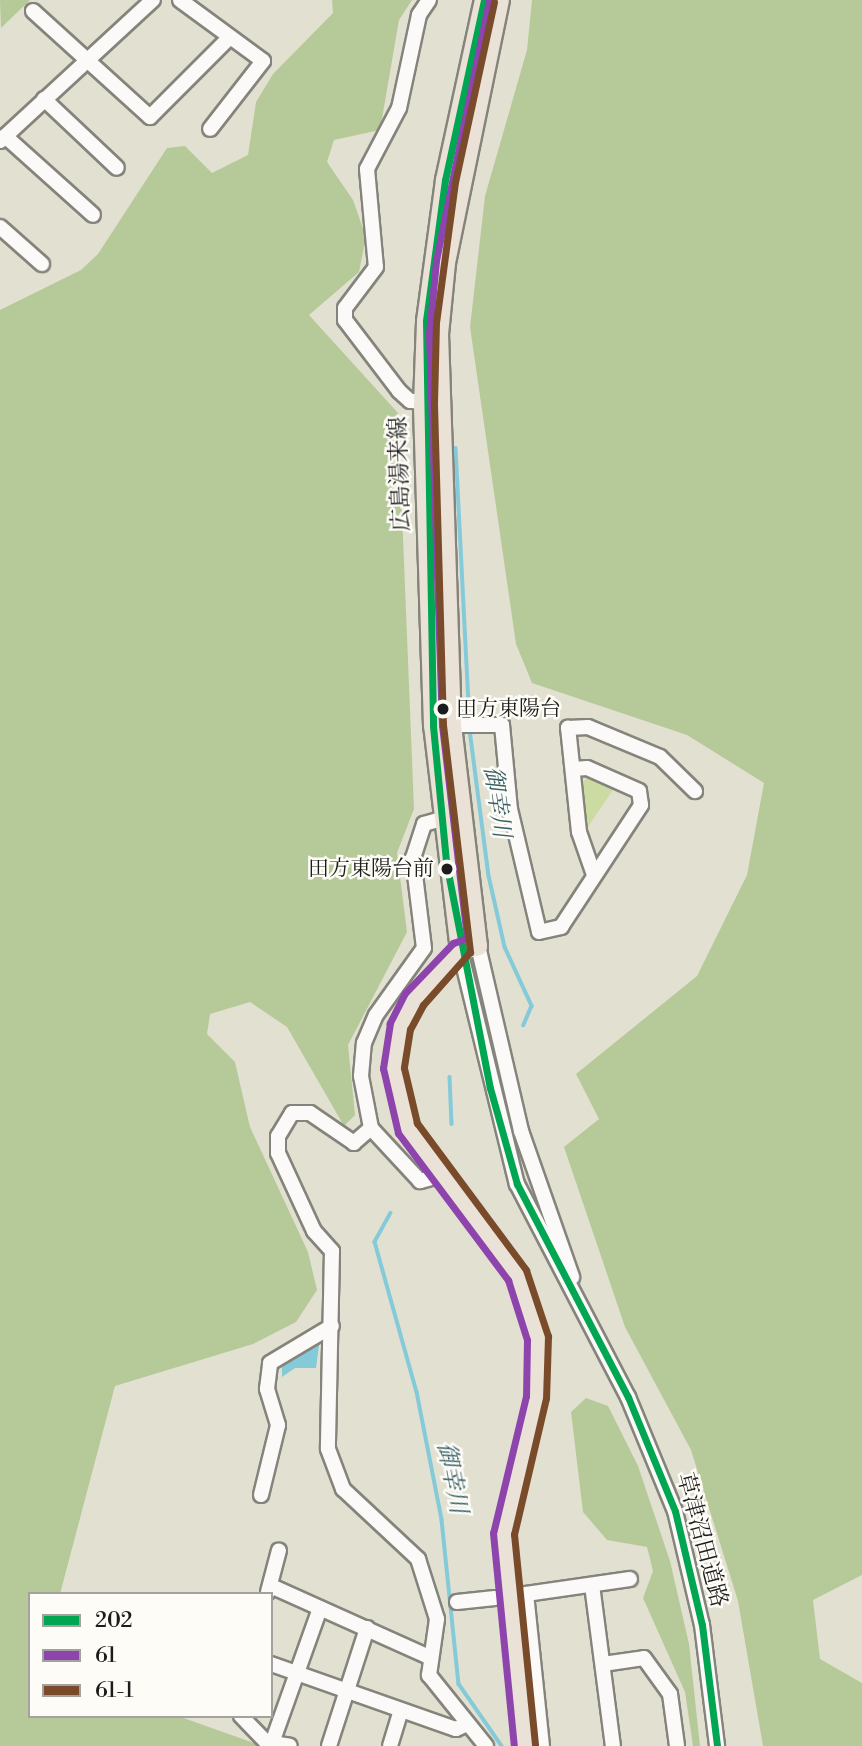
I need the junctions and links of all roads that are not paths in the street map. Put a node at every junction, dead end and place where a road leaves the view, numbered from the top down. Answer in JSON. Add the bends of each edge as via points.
{"nodes":[{"id":1,"x":153,"y":0,"type":"edge"},
{"id":2,"x":180,"y":0,"type":"edge"},
{"id":3,"x":429,"y":0,"type":"edge"},
{"id":4,"x":484,"y":0,"type":"edge"},
{"id":5,"x":500,"y":0,"type":"edge"},
{"id":6,"x":33,"y":11,"type":"dead end"},
{"id":7,"x":229,"y":38,"type":"junction"},
{"id":8,"x":88,"y":60,"type":"junction"},
{"id":9,"x":44,"y":99,"type":"junction"},
{"id":10,"x":210,"y":129,"type":"dead end"},
{"id":11,"x":3,"y":139,"type":"edge"},
{"id":12,"x":117,"y":168,"type":"dead end"},
{"id":13,"x":93,"y":215,"type":"dead end"},
{"id":14,"x":0,"y":226,"type":"edge"},
{"id":15,"x":42,"y":264,"type":"dead end"},
{"id":16,"x":430,"y":403,"type":"junction"},
{"id":17,"x":452,"y":725,"type":"junction"},
{"id":18,"x":433,"y":726,"type":"junction"},
{"id":19,"x":573,"y":769,"type":"junction"},
{"id":20,"x":695,"y":791,"type":"dead end"},
{"id":21,"x":441,"y":819,"type":"junction"},
{"id":22,"x":594,"y":876,"type":"junction"},
{"id":23,"x":478,"y":946,"type":"junction"},
{"id":24,"x":460,"y":951,"type":"junction"},
{"id":25,"x":371,"y":1128,"type":"junction"},
{"id":26,"x":439,"y":1176,"type":"junction"},
{"id":27,"x":589,"y":1320,"type":"junction"},
{"id":28,"x":332,"y":1326,"type":"junction"},
{"id":29,"x":261,"y":1495,"type":"dead end"},
{"id":30,"x":279,"y":1550,"type":"dead end"},
{"id":31,"x":630,"y":1579,"type":"dead end"},
{"id":32,"x":592,"y":1585,"type":"junction"},
{"id":33,"x":269,"y":1590,"type":"edge"},
{"id":34,"x":495,"y":1598,"type":"dead end"},
{"id":35,"x":457,"y":1602,"type":"dead end"},
{"id":36,"x":320,"y":1608,"type":"junction"},
{"id":37,"x":367,"y":1629,"type":"junction"},
{"id":38,"x":429,"y":1657,"type":"junction"},
{"id":39,"x":603,"y":1664,"type":"junction"},
{"id":40,"x":273,"y":1665,"type":"edge"},
{"id":41,"x":299,"y":1674,"type":"junction"},
{"id":42,"x":348,"y":1692,"type":"junction"},
{"id":43,"x":401,"y":1711,"type":"junction"},
{"id":44,"x":243,"y":1718,"type":"edge"},
{"id":45,"x":467,"y":1724,"type":"junction"},
{"id":46,"x":272,"y":1743,"type":"junction"},
{"id":47,"x":290,"y":1746,"type":"edge"},
{"id":48,"x":329,"y":1746,"type":"edge"},
{"id":49,"x":390,"y":1746,"type":"edge"},
{"id":50,"x":486,"y":1746,"type":"edge"},
{"id":51,"x":525,"y":1746,"type":"edge"},
{"id":52,"x":542,"y":1746,"type":"edge"},
{"id":53,"x":613,"y":1746,"type":"edge"},
{"id":54,"x":677,"y":1746,"type":"edge"},
{"id":55,"x":718,"y":1746,"type":"edge"}],
"edges":[{"from":1,"to":8,"type":"street"},
{"from":2,"to":7,"type":"street"},
{"from":3,"to":16,"type":"street","via":[[419,15],[395,119],[367,169],[376,267],[345,308],[345,320],[399,391]]},
{"from":4,"to":16,"type":"main road","name":"広島湯来線","via":[[443,194],[426,321]]},
{"from":5,"to":16,"type":"main road","name":"広島湯来線","via":[[446,262]]},
{"from":6,"to":8,"type":"street"},
{"from":7,"to":8,"type":"street","via":[[150,117]]},
{"from":7,"to":10,"type":"street","via":[[263,61]]},
{"from":8,"to":9,"type":"street"},
{"from":9,"to":11,"type":"street"},
{"from":9,"to":12,"type":"street"},
{"from":11,"to":13,"type":"street"},
{"from":14,"to":15,"type":"street"},
{"from":16,"to":17,"type":"main road","name":"広島湯来線"},
{"from":16,"to":18,"type":"main road","name":"広島湯来線"},
{"from":17,"to":18,"type":"street"},
{"from":17,"to":22,"type":"street","via":[[502,725],[510,809],[539,932],[561,927]]},
{"from":17,"to":23,"type":"main road","name":"広島湯来線"},
{"from":18,"to":21,"type":"main road","name":"広島湯来線"},
{"from":19,"to":20,"type":"street","via":[[568,728],[588,727],[660,757]]},
{"from":19,"to":22,"type":"street","via":[[579,832]]},
{"from":19,"to":22,"type":"street","via":[[587,768],[639,791],[641,805]]},
{"from":21,"to":24,"type":"main road","name":"広島湯来線"},
{"from":21,"to":25,"type":"street","via":[[424,824],[413,858],[424,948],[364,1044],[361,1076]]},
{"from":23,"to":24,"type":"main road"},
{"from":23,"to":27,"type":"street","via":[[521,1131]]},
{"from":24,"to":26,"type":"main road","via":[[414,999],[394,1047],[399,1109]]},
{"from":24,"to":27,"type":"street","via":[[517,1184]]},
{"from":25,"to":26,"type":"street","via":[[420,1181]]},
{"from":25,"to":28,"type":"street","via":[[354,1143],[310,1113],[292,1113],[278,1136],[278,1153],[314,1231],[332,1251]]},
{"from":26,"to":51,"type":"main road","via":[[517,1275],[537,1338],[536,1397],[503,1533]]},
{"from":27,"to":55,"type":"street","name":"草津沼田道路","via":[[675,1511],[702,1625]]},
{"from":28,"to":29,"type":"street","via":[[270,1363],[267,1389],[278,1425]]},
{"from":28,"to":38,"type":"street","via":[[328,1448],[343,1489],[418,1559],[437,1619]]},
{"from":30,"to":33,"type":"street"},
{"from":31,"to":32,"type":"street"},
{"from":32,"to":39,"type":"street"},
{"from":32,"to":52,"type":"street","via":[[522,1595]]},
{"from":33,"to":36,"type":"street"},
{"from":34,"to":35,"type":"street"},
{"from":36,"to":37,"type":"street"},
{"from":36,"to":41,"type":"street"},
{"from":37,"to":38,"type":"street"},
{"from":37,"to":42,"type":"street"},
{"from":38,"to":45,"type":"street","via":[[434,1689]]},
{"from":39,"to":53,"type":"street"},
{"from":39,"to":54,"type":"street","via":[[644,1658],[670,1695]]},
{"from":40,"to":41,"type":"street"},
{"from":41,"to":42,"type":"street"},
{"from":41,"to":46,"type":"street"},
{"from":42,"to":43,"type":"street"},
{"from":42,"to":48,"type":"street"},
{"from":43,"to":45,"type":"street","via":[[456,1729]]},
{"from":43,"to":49,"type":"street"},
{"from":44,"to":46,"type":"street"},
{"from":45,"to":50,"type":"street"},
{"from":46,"to":47,"type":"street"}]}
